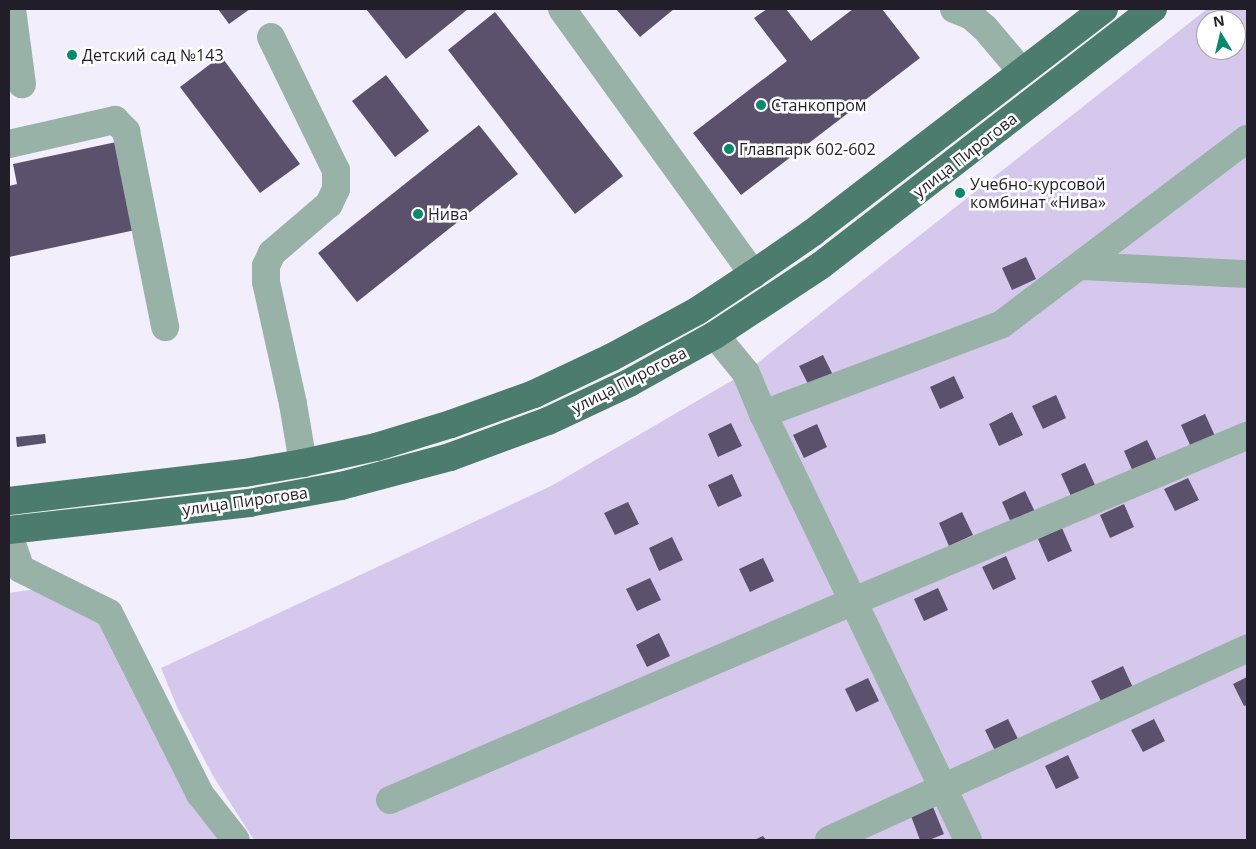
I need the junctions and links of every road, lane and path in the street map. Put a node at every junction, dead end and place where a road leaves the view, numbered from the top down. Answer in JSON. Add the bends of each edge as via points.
{"nodes":[{"id":1,"x":12,"y":9,"type":"edge"},
{"id":2,"x":562,"y":9,"type":"edge"},
{"id":3,"x":954,"y":9,"type":"edge"},
{"id":4,"x":1104,"y":9,"type":"edge"},
{"id":5,"x":1153,"y":9,"type":"edge"},
{"id":6,"x":271,"y":37,"type":"dead end"},
{"id":7,"x":1022,"y":72,"type":"junction"},
{"id":8,"x":22,"y":84,"type":"dead end"},
{"id":9,"x":1042,"y":96,"type":"junction"},
{"id":10,"x":1247,"y":139,"type":"edge"},
{"id":11,"x":9,"y":144,"type":"edge"},
{"id":12,"x":1081,"y":266,"type":"junction"},
{"id":13,"x":753,"y":274,"type":"junction"},
{"id":14,"x":1247,"y":274,"type":"edge"},
{"id":15,"x":771,"y":299,"type":"junction"},
{"id":16,"x":697,"y":311,"type":"junction"},
{"id":17,"x":165,"y":327,"type":"dead end"},
{"id":18,"x":715,"y":335,"type":"junction"},
{"id":19,"x":763,"y":414,"type":"junction"},
{"id":20,"x":1247,"y":436,"type":"edge"},
{"id":21,"x":303,"y":463,"type":"junction"},
{"id":22,"x":309,"y":492,"type":"junction"},
{"id":23,"x":9,"y":501,"type":"edge"},
{"id":24,"x":9,"y":530,"type":"edge"},
{"id":25,"x":9,"y":536,"type":"edge"},
{"id":26,"x":854,"y":601,"type":"junction"},
{"id":27,"x":1247,"y":649,"type":"edge"},
{"id":28,"x":944,"y":786,"type":"junction"},
{"id":29,"x":390,"y":800,"type":"dead end"},
{"id":30,"x":236,"y":840,"type":"edge"},
{"id":31,"x":829,"y":840,"type":"edge"},
{"id":32,"x":968,"y":840,"type":"edge"}],
"edges":[{"from":1,"to":8,"type":"street"},
{"from":2,"to":13,"type":"street"},
{"from":3,"to":7,"type":"street","via":[[971,16],[985,28]]},
{"from":4,"to":7,"type":"main road","name":"улица Пирогова"},
{"from":5,"to":9,"type":"main road","name":"улица Пирогова"},
{"from":6,"to":21,"type":"street","via":[[336,170],[336,189],[329,204],[272,253],[266,266],[266,282]]},
{"from":7,"to":9,"type":"main road"},
{"from":7,"to":13,"type":"main road","name":"улица Пирогова","via":[[812,233]]},
{"from":9,"to":15,"type":"main road","name":"улица Пирогова","via":[[820,266]]},
{"from":10,"to":12,"type":"street"},
{"from":11,"to":17,"type":"street","via":[[115,120],[126,131]]},
{"from":12,"to":14,"type":"street"},
{"from":12,"to":19,"type":"street","via":[[1002,324]]},
{"from":13,"to":15,"type":"main road"},
{"from":13,"to":16,"type":"main road","name":"улица Пирогова"},
{"from":15,"to":18,"type":"main road","name":"улица Пирогова"},
{"from":16,"to":18,"type":"main road"},
{"from":16,"to":21,"type":"main road","name":"улица Пирогова","via":[[534,394],[376,447]]},
{"from":18,"to":19,"type":"street","via":[[746,373]]},
{"from":18,"to":22,"type":"main road","name":"улица Пирогова","via":[[548,421],[450,457]]},
{"from":19,"to":26,"type":"street"},
{"from":20,"to":26,"type":"street"},
{"from":21,"to":22,"type":"main road"},
{"from":21,"to":23,"type":"main road","name":"улица Пирогова"},
{"from":22,"to":24,"type":"main road","name":"улица Пирогова","via":[[249,503]]},
{"from":25,"to":30,"type":"street","via":[[21,569],[109,613],[200,794]]},
{"from":26,"to":28,"type":"street"},
{"from":26,"to":29,"type":"street"},
{"from":27,"to":28,"type":"street"},
{"from":28,"to":31,"type":"street"},
{"from":28,"to":32,"type":"street"}]}
